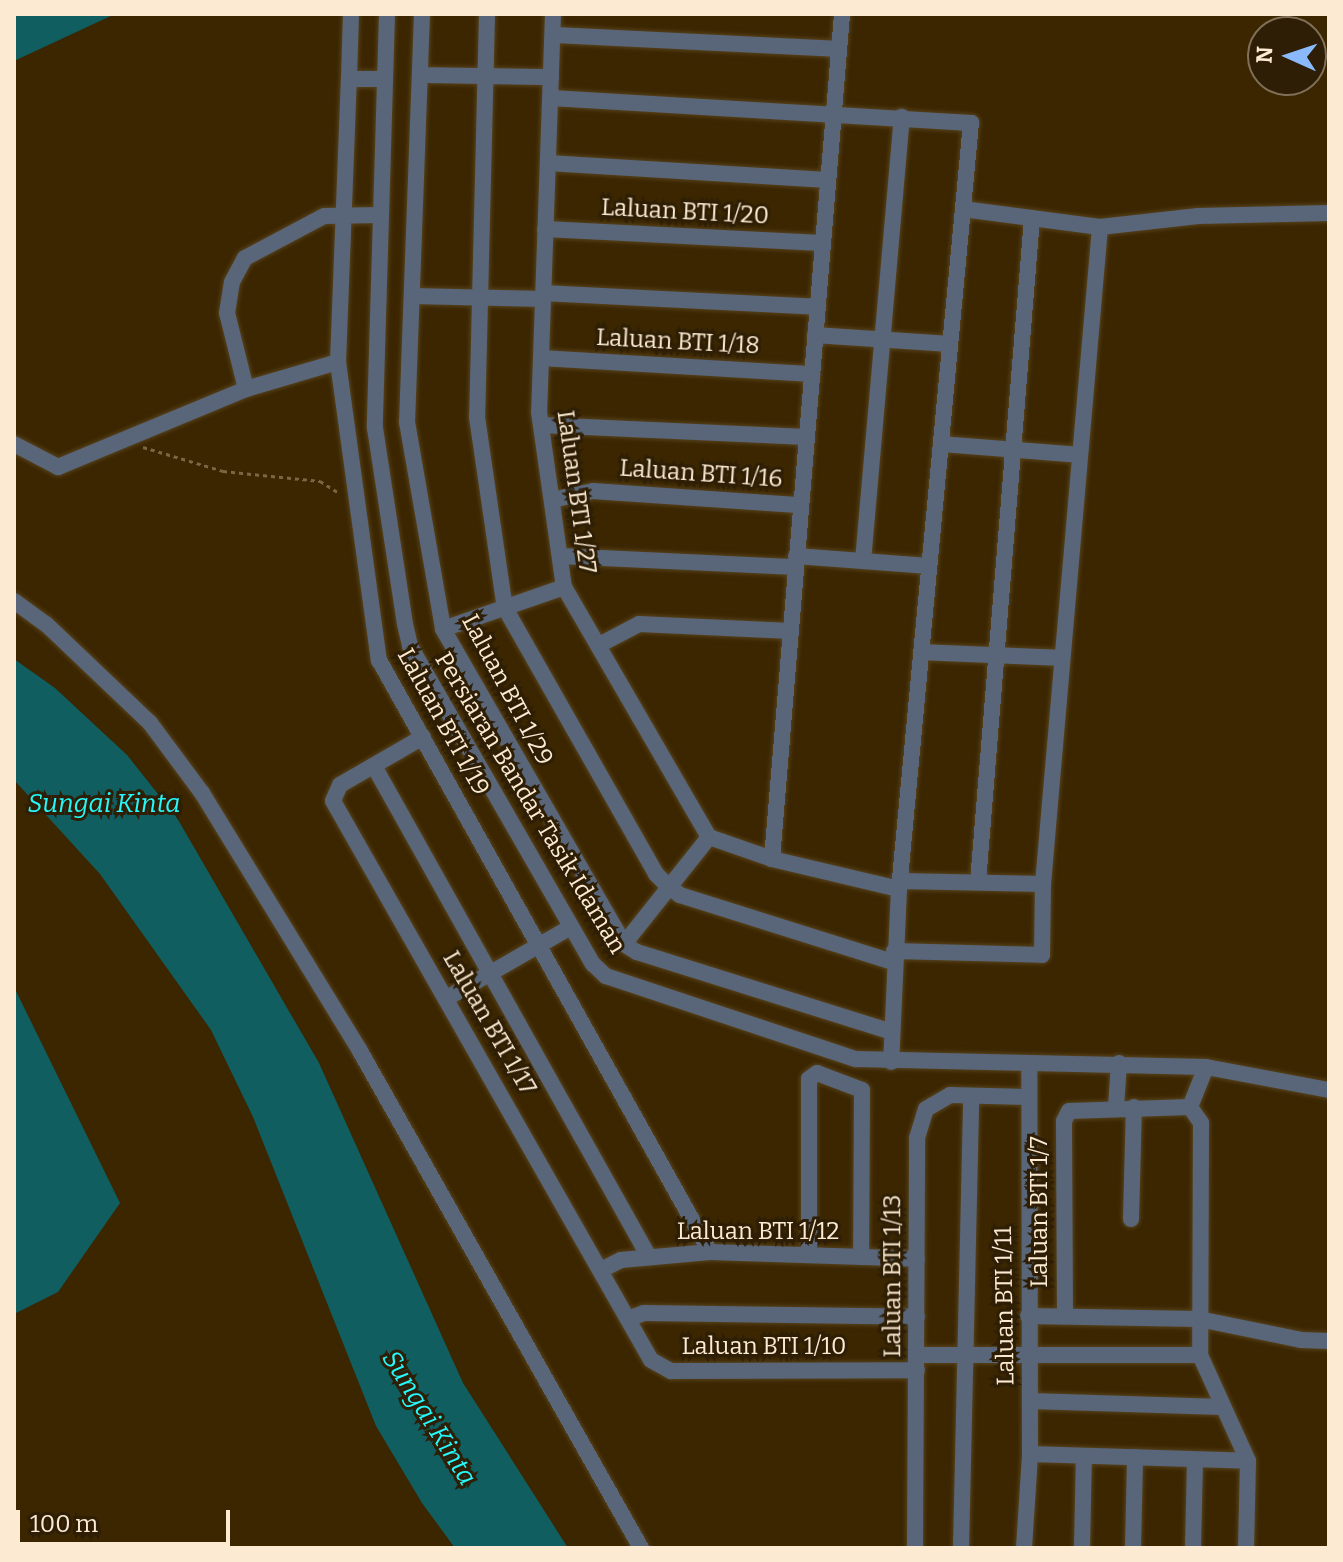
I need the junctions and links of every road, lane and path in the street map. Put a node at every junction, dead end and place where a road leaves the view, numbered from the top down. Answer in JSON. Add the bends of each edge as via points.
{"nodes":[{"id":1,"x":351,"y":14,"type":"edge"},
{"id":2,"x":387,"y":14,"type":"edge"},
{"id":3,"x":422,"y":14,"type":"edge"},
{"id":4,"x":487,"y":14,"type":"edge"},
{"id":5,"x":553,"y":14,"type":"edge"},
{"id":6,"x":842,"y":14,"type":"edge"},
{"id":7,"x":553,"y":35,"type":"junction"},
{"id":8,"x":838,"y":49,"type":"junction"},
{"id":9,"x":420,"y":75,"type":"junction"},
{"id":10,"x":485,"y":75,"type":"junction"},
{"id":11,"x":551,"y":77,"type":"junction"},
{"id":12,"x":349,"y":79,"type":"junction"},
{"id":13,"x":385,"y":79,"type":"junction"},
{"id":14,"x":551,"y":98,"type":"junction"},
{"id":15,"x":832,"y":112,"type":"junction"},
{"id":16,"x":902,"y":117,"type":"junction"},
{"id":17,"x":548,"y":163,"type":"junction"},
{"id":18,"x":827,"y":180,"type":"junction"},
{"id":19,"x":963,"y":209,"type":"junction"},
{"id":20,"x":1329,"y":213,"type":"edge"},
{"id":21,"x":380,"y":215,"type":"junction"},
{"id":22,"x":347,"y":216,"type":"junction"},
{"id":23,"x":1032,"y":218,"type":"junction"},
{"id":24,"x":1100,"y":227,"type":"junction"},
{"id":25,"x":545,"y":229,"type":"junction"},
{"id":26,"x":822,"y":243,"type":"junction"},
{"id":27,"x":412,"y":296,"type":"junction"},
{"id":28,"x":480,"y":296,"type":"junction"},
{"id":29,"x":543,"y":296,"type":"junction"},
{"id":30,"x":817,"y":307,"type":"junction"},
{"id":31,"x":815,"y":335,"type":"junction"},
{"id":32,"x":883,"y":339,"type":"junction"},
{"id":33,"x":950,"y":344,"type":"junction"},
{"id":34,"x":541,"y":358,"type":"junction"},
{"id":35,"x":338,"y":362,"type":"junction"},
{"id":36,"x":813,"y":374,"type":"junction"},
{"id":37,"x":246,"y":389,"type":"junction"},
{"id":38,"x":541,"y":425,"type":"junction"},
{"id":39,"x":132,"y":436,"type":"junction"},
{"id":40,"x":807,"y":437,"type":"junction"},
{"id":41,"x":14,"y":444,"type":"edge"},
{"id":42,"x":941,"y":444,"type":"junction"},
{"id":43,"x":1014,"y":449,"type":"junction"},
{"id":44,"x":1080,"y":455,"type":"junction"},
{"id":45,"x":354,"y":498,"type":"junction"},
{"id":46,"x":552,"y":500,"type":"junction"},
{"id":47,"x":801,"y":505,"type":"junction"},
{"id":48,"x":560,"y":556,"type":"junction"},
{"id":49,"x":863,"y":561,"type":"junction"},
{"id":50,"x":796,"y":562,"type":"junction"},
{"id":51,"x":929,"y":566,"type":"junction"},
{"id":52,"x":564,"y":587,"type":"junction"},
{"id":53,"x":14,"y":601,"type":"edge"},
{"id":54,"x":505,"y":608,"type":"junction"},
{"id":55,"x":443,"y":629,"type":"junction"},
{"id":56,"x":791,"y":631,"type":"junction"},
{"id":57,"x":599,"y":645,"type":"junction"},
{"id":58,"x":921,"y":652,"type":"junction"},
{"id":59,"x":997,"y":655,"type":"junction"},
{"id":60,"x":1062,"y":658,"type":"junction"},
{"id":61,"x":423,"y":737,"type":"junction"},
{"id":62,"x":374,"y":766,"type":"junction"},
{"id":63,"x":709,"y":837,"type":"junction"},
{"id":64,"x":772,"y":859,"type":"junction"},
{"id":65,"x":978,"y":882,"type":"junction"},
{"id":66,"x":1043,"y":884,"type":"junction"},
{"id":67,"x":899,"y":885,"type":"junction"},
{"id":68,"x":669,"y":887,"type":"junction"},
{"id":69,"x":571,"y":927,"type":"junction"},
{"id":70,"x":539,"y":944,"type":"junction"},
{"id":71,"x":624,"y":944,"type":"junction"},
{"id":72,"x":893,"y":956,"type":"junction"},
{"id":73,"x":493,"y":971,"type":"junction"},
{"id":74,"x":447,"y":998,"type":"junction"},
{"id":75,"x":889,"y":1031,"type":"junction"},
{"id":76,"x":891,"y":1062,"type":"junction"},
{"id":77,"x":1119,"y":1063,"type":"junction"},
{"id":78,"x":1029,"y":1064,"type":"junction"},
{"id":79,"x":1206,"y":1067,"type":"junction"},
{"id":80,"x":1329,"y":1090,"type":"edge"},
{"id":81,"x":971,"y":1096,"type":"junction"},
{"id":82,"x":1027,"y":1097,"type":"junction"},
{"id":83,"x":1116,"y":1107,"type":"junction"},
{"id":84,"x":1134,"y":1107,"type":"junction"},
{"id":85,"x":1190,"y":1107,"type":"junction"},
{"id":86,"x":1131,"y":1219,"type":"dead end"},
{"id":87,"x":710,"y":1252,"type":"junction"},
{"id":88,"x":809,"y":1255,"type":"junction"},
{"id":89,"x":649,"y":1257,"type":"junction"},
{"id":90,"x":861,"y":1257,"type":"junction"},
{"id":91,"x":917,"y":1259,"type":"junction"},
{"id":92,"x":601,"y":1270,"type":"junction"},
{"id":93,"x":1028,"y":1316,"type":"junction"},
{"id":94,"x":1065,"y":1316,"type":"junction"},
{"id":95,"x":917,"y":1317,"type":"junction"},
{"id":96,"x":628,"y":1319,"type":"junction"},
{"id":97,"x":1199,"y":1319,"type":"junction"},
{"id":98,"x":1329,"y":1341,"type":"edge"},
{"id":99,"x":966,"y":1354,"type":"junction"},
{"id":100,"x":1029,"y":1355,"type":"junction"},
{"id":101,"x":1200,"y":1355,"type":"junction"},
{"id":102,"x":917,"y":1362,"type":"junction"},
{"id":103,"x":659,"y":1368,"type":"joint"},
{"id":104,"x":1030,"y":1401,"type":"junction"},
{"id":105,"x":1223,"y":1407,"type":"junction"},
{"id":106,"x":1030,"y":1454,"type":"junction"},
{"id":107,"x":1084,"y":1456,"type":"junction"},
{"id":108,"x":1135,"y":1457,"type":"junction"},
{"id":109,"x":1195,"y":1460,"type":"junction"},
{"id":110,"x":1248,"y":1461,"type":"junction"},
{"id":111,"x":916,"y":1541,"type":"edge"},
{"id":112,"x":641,"y":1548,"type":"edge"},
{"id":113,"x":933,"y":1548,"type":"edge"},
{"id":114,"x":961,"y":1548,"type":"edge"},
{"id":115,"x":1024,"y":1548,"type":"edge"},
{"id":116,"x":1082,"y":1548,"type":"edge"},
{"id":117,"x":1133,"y":1548,"type":"edge"},
{"id":118,"x":1193,"y":1548,"type":"edge"},
{"id":119,"x":1246,"y":1548,"type":"edge"}],
"edges":[{"from":1,"to":12,"type":"street","name":"Laluan BTI 1/19"},
{"from":2,"to":13,"type":"street","name":"Persiaran Bandar Tasik Idaman"},
{"from":3,"to":9,"type":"street","name":"Laluan BTI 1/29"},
{"from":4,"to":10,"type":"street"},
{"from":5,"to":7,"type":"street","name":"Laluan BTI 1/27"},
{"from":6,"to":8,"type":"street"},
{"from":7,"to":8,"type":"street"},
{"from":7,"to":11,"type":"street","name":"Laluan BTI 1/27"},
{"from":8,"to":15,"type":"street"},
{"from":9,"to":10,"type":"street"},
{"from":9,"to":27,"type":"street","name":"Laluan BTI 1/29"},
{"from":10,"to":11,"type":"street"},
{"from":10,"to":28,"type":"street"},
{"from":11,"to":14,"type":"street","name":"Laluan BTI 1/27"},
{"from":12,"to":13,"type":"street"},
{"from":12,"to":22,"type":"street","name":"Laluan BTI 1/19"},
{"from":13,"to":21,"type":"street","name":"Persiaran Bandar Tasik Idaman"},
{"from":14,"to":15,"type":"street"},
{"from":14,"to":17,"type":"street","name":"Laluan BTI 1/27"},
{"from":15,"to":16,"type":"street"},
{"from":15,"to":18,"type":"street"},
{"from":16,"to":19,"type":"street","via":[[971,123]]},
{"from":16,"to":32,"type":"street"},
{"from":17,"to":18,"type":"street"},
{"from":17,"to":25,"type":"street","name":"Laluan BTI 1/27"},
{"from":18,"to":26,"type":"street"},
{"from":19,"to":23,"type":"street"},
{"from":19,"to":33,"type":"street"},
{"from":20,"to":24,"type":"street","via":[[1198,216]]},
{"from":21,"to":22,"type":"street"},
{"from":21,"to":69,"type":"street","name":"Persiaran Bandar Tasik Idaman","via":[[375,428],[410,646]]},
{"from":22,"to":35,"type":"street","name":"Laluan BTI 1/19"},
{"from":22,"to":37,"type":"street","via":[[308,222],[245,258],[232,282],[227,313]]},
{"from":23,"to":24,"type":"street"},
{"from":23,"to":43,"type":"street"},
{"from":24,"to":44,"type":"street"},
{"from":25,"to":26,"type":"street","name":"Laluan BTI 1/20"},
{"from":25,"to":29,"type":"street","name":"Laluan BTI 1/27"},
{"from":26,"to":30,"type":"street"},
{"from":27,"to":28,"type":"street"},
{"from":27,"to":55,"type":"street","name":"Laluan BTI 1/29","via":[[407,422]]},
{"from":28,"to":29,"type":"street"},
{"from":28,"to":54,"type":"street","via":[[477,417]]},
{"from":29,"to":30,"type":"street"},
{"from":29,"to":34,"type":"street","name":"Laluan BTI 1/27"},
{"from":30,"to":31,"type":"street"},
{"from":31,"to":32,"type":"street"},
{"from":31,"to":36,"type":"street"},
{"from":32,"to":33,"type":"street"},
{"from":32,"to":49,"type":"street"},
{"from":33,"to":42,"type":"street"},
{"from":34,"to":36,"type":"street","name":"Laluan BTI 1/18"},
{"from":34,"to":38,"type":"street","name":"Laluan BTI 1/27"},
{"from":35,"to":37,"type":"street"},
{"from":35,"to":45,"type":"street","name":"Laluan BTI 1/19"},
{"from":36,"to":40,"type":"street"},
{"from":37,"to":39,"type":"street"},
{"from":38,"to":40,"type":"street"},
{"from":38,"to":46,"type":"street","name":"Laluan BTI 1/27"},
{"from":39,"to":41,"type":"street","via":[[58,467],[45,465]]},
{"from":39,"to":45,"type":"path","via":[[138,445],[189,463],[320,481]]},
{"from":40,"to":47,"type":"street"},
{"from":42,"to":43,"type":"street"},
{"from":42,"to":51,"type":"street"},
{"from":43,"to":44,"type":"street"},
{"from":43,"to":59,"type":"street"},
{"from":44,"to":60,"type":"street"},
{"from":45,"to":61,"type":"street","name":"Laluan BTI 1/19","via":[[374,644]]},
{"from":46,"to":47,"type":"street","name":"Laluan BTI 1/16","via":[[593,491]]},
{"from":46,"to":48,"type":"street","name":"Laluan BTI 1/27"},
{"from":47,"to":50,"type":"street"},
{"from":48,"to":50,"type":"street"},
{"from":48,"to":52,"type":"street","name":"Laluan BTI 1/27"},
{"from":49,"to":50,"type":"street"},
{"from":49,"to":51,"type":"street"},
{"from":50,"to":56,"type":"street"},
{"from":51,"to":58,"type":"street"},
{"from":52,"to":54,"type":"street"},
{"from":52,"to":57,"type":"street","name":"Laluan BTI 1/27"},
{"from":53,"to":112,"type":"street","via":[[46,624],[150,723],[202,793],[360,1051]]},
{"from":54,"to":55,"type":"street"},
{"from":54,"to":68,"type":"street","via":[[656,874]]},
{"from":55,"to":71,"type":"street","name":"Laluan BTI 1/29"},
{"from":56,"to":57,"type":"street","via":[[639,624]]},
{"from":56,"to":64,"type":"street"},
{"from":57,"to":63,"type":"street","name":"Laluan BTI 1/27"},
{"from":58,"to":59,"type":"street"},
{"from":58,"to":67,"type":"street"},
{"from":59,"to":60,"type":"street"},
{"from":59,"to":65,"type":"street"},
{"from":60,"to":66,"type":"street"},
{"from":61,"to":62,"type":"street","name":"Laluan BTI 1/17"},
{"from":61,"to":70,"type":"street","name":"Laluan BTI 1/19"},
{"from":62,"to":73,"type":"street"},
{"from":62,"to":74,"type":"street","name":"Laluan BTI 1/17","via":[[340,785],[333,801]]},
{"from":63,"to":64,"type":"street"},
{"from":63,"to":68,"type":"street"},
{"from":64,"to":67,"type":"street"},
{"from":65,"to":66,"type":"street"},
{"from":65,"to":67,"type":"street"},
{"from":66,"to":72,"type":"street","via":[[1042,955]]},
{"from":67,"to":72,"type":"street"},
{"from":68,"to":71,"type":"street"},
{"from":68,"to":72,"type":"street","via":[[680,895]]},
{"from":69,"to":70,"type":"street"},
{"from":69,"to":76,"type":"street","name":"Persiaran Bandar Tasik Idaman","via":[[606,976],[856,1059]]},
{"from":70,"to":73,"type":"street"},
{"from":70,"to":87,"type":"street","name":"Laluan BTI 1/19"},
{"from":71,"to":75,"type":"street"},
{"from":72,"to":75,"type":"street"},
{"from":73,"to":74,"type":"street"},
{"from":73,"to":89,"type":"street"},
{"from":74,"to":92,"type":"street","name":"Laluan BTI 1/17"},
{"from":75,"to":76,"type":"street"},
{"from":76,"to":78,"type":"street","name":"Persiaran Bandar Tasik Idaman"},
{"from":77,"to":78,"type":"street","name":"Persiaran Bandar Tasik Idaman"},
{"from":77,"to":79,"type":"street","name":"Persiaran Bandar Tasik Idaman"},
{"from":77,"to":83,"type":"street"},
{"from":78,"to":82,"type":"street","name":"Laluan BTI 1/11"},
{"from":79,"to":80,"type":"street","name":"Persiaran Bandar Tasik Idaman"},
{"from":79,"to":85,"type":"street"},
{"from":81,"to":82,"type":"street","name":"Laluan BTI 1/13"},
{"from":81,"to":91,"type":"street","name":"Laluan BTI 1/13","via":[[950,1095],[926,1109],[917,1138]]},
{"from":81,"to":99,"type":"street"},
{"from":82,"to":93,"type":"street","name":"Laluan BTI 1/11"},
{"from":83,"to":84,"type":"street","name":"Laluan BTI 1/7"},
{"from":83,"to":94,"type":"street","name":"Laluan BTI 1/7","via":[[1075,1107],[1064,1121]]},
{"from":84,"to":85,"type":"street","name":"Laluan BTI 1/7"},
{"from":84,"to":86,"type":"street"},
{"from":85,"to":97,"type":"street","via":[[1201,1123]]},
{"from":87,"to":88,"type":"street","name":"Laluan BTI 1/12"},
{"from":87,"to":89,"type":"street","name":"Laluan BTI 1/12"},
{"from":88,"to":90,"type":"street","name":"Laluan BTI 1/12"},
{"from":88,"to":90,"type":"street","via":[[812,1073],[862,1090]]},
{"from":89,"to":92,"type":"street","name":"Laluan BTI 1/12","via":[[621,1260]]},
{"from":90,"to":91,"type":"street","name":"Laluan BTI 1/12"},
{"from":91,"to":95,"type":"street","name":"Laluan BTI 1/13"},
{"from":92,"to":96,"type":"street","name":"Laluan BTI 1/17"},
{"from":93,"to":94,"type":"street"},
{"from":93,"to":100,"type":"street","name":"Laluan BTI 1/11"},
{"from":94,"to":97,"type":"street"},
{"from":95,"to":96,"type":"street","via":[[644,1313]]},
{"from":95,"to":102,"type":"street","name":"Laluan BTI 1/13"},
{"from":96,"to":103,"type":"street","name":"Laluan BTI 1/17"},
{"from":97,"to":98,"type":"street"},
{"from":97,"to":101,"type":"street"},
{"from":99,"to":100,"type":"street","name":"Laluan BTI 1/10"},
{"from":99,"to":102,"type":"street","name":"Laluan BTI 1/10"},
{"from":99,"to":114,"type":"street"},
{"from":100,"to":101,"type":"street","name":"Laluan BTI 1/10"},
{"from":100,"to":104,"type":"street","name":"Laluan BTI 1/11"},
{"from":101,"to":105,"type":"street"},
{"from":102,"to":103,"type":"street","name":"Laluan BTI 1/10"},
{"from":102,"to":111,"type":"street","name":"Laluan BTI 1/13"},
{"from":104,"to":105,"type":"street"},
{"from":104,"to":106,"type":"street","name":"Laluan BTI 1/11"},
{"from":105,"to":110,"type":"street"},
{"from":106,"to":107,"type":"street"},
{"from":106,"to":115,"type":"street","name":"Laluan BTI 1/11"},
{"from":107,"to":108,"type":"street"},
{"from":107,"to":116,"type":"street"},
{"from":108,"to":109,"type":"street"},
{"from":108,"to":117,"type":"street"},
{"from":109,"to":110,"type":"street"},
{"from":109,"to":118,"type":"street"},
{"from":110,"to":119,"type":"street"},
{"from":111,"to":113,"type":"street"}]}
